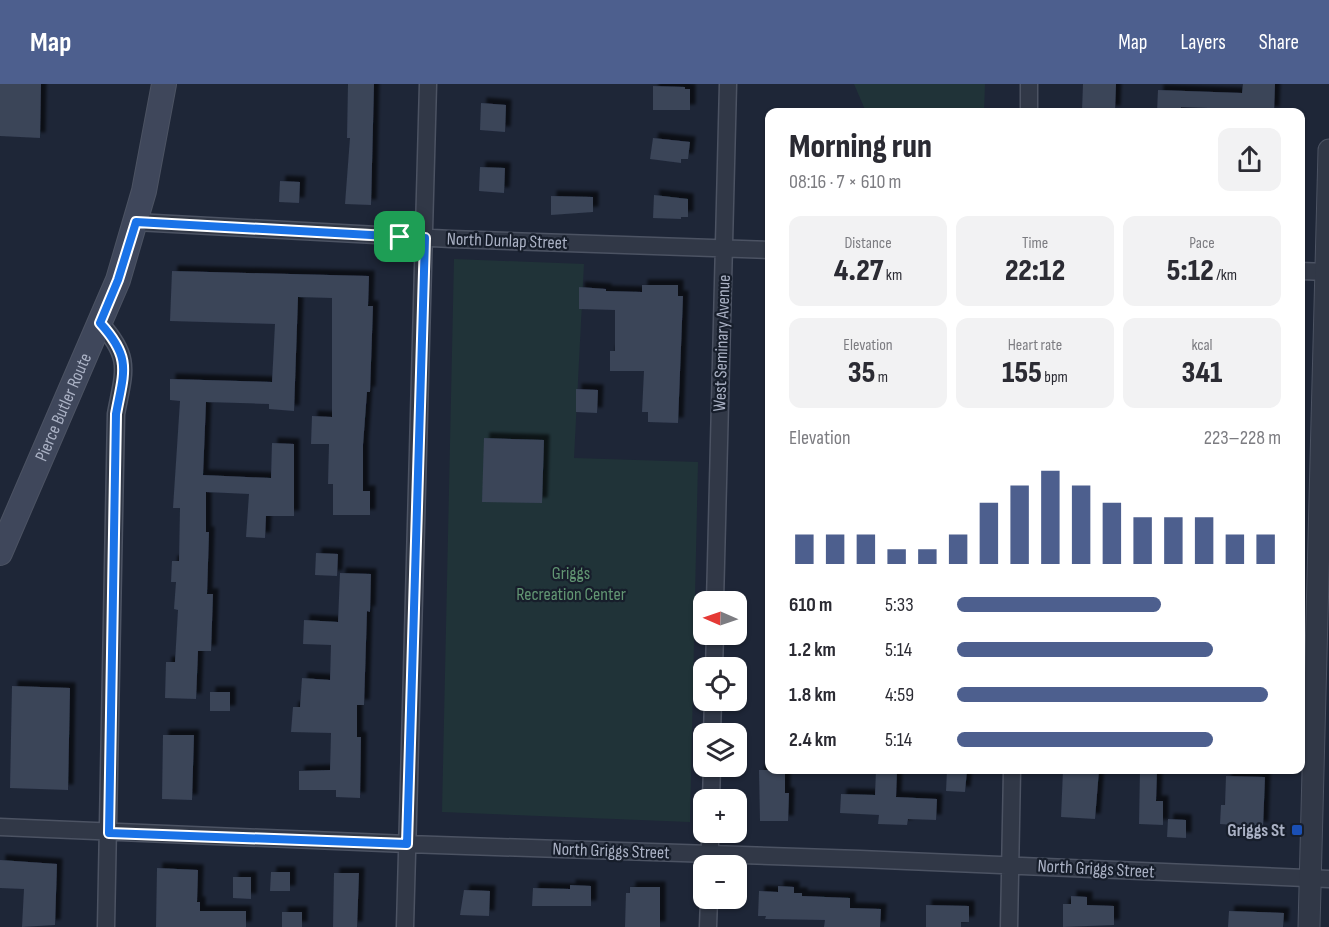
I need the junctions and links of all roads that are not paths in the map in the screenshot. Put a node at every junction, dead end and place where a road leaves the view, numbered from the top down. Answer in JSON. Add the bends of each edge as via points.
{"nodes":[{"id":1,"x":164,"y":84,"type":"edge"},
{"id":2,"x":429,"y":84,"type":"edge"},
{"id":3,"x":728,"y":84,"type":"edge"},
{"id":4,"x":1029,"y":84,"type":"edge"},
{"id":5,"x":1029,"y":108,"type":"edge"},
{"id":6,"x":1329,"y":150,"type":"edge"},
{"id":7,"x":136,"y":222,"type":"junction"},
{"id":8,"x":425,"y":238,"type":"junction"},
{"id":9,"x":725,"y":250,"type":"junction"},
{"id":10,"x":765,"y":250,"type":"edge"},
{"id":11,"x":1305,"y":271,"type":"edge"},
{"id":12,"x":1328,"y":272,"type":"edge"},
{"id":13,"x":100,"y":323,"type":"junction"},
{"id":14,"x":0,"y":553,"type":"edge"},
{"id":15,"x":715,"y":591,"type":"edge"},
{"id":16,"x":1012,"y":774,"type":"edge"},
{"id":17,"x":0,"y":827,"type":"edge"},
{"id":18,"x":109,"y":833,"type":"junction"},
{"id":19,"x":407,"y":844,"type":"junction"},
{"id":20,"x":693,"y":859,"type":"edge"},
{"id":21,"x":747,"y":861,"type":"edge"},
{"id":22,"x":1010,"y":865,"type":"junction"},
{"id":23,"x":1320,"y":879,"type":"edge"},
{"id":24,"x":709,"y":909,"type":"edge"},
{"id":25,"x":106,"y":927,"type":"edge"},
{"id":26,"x":405,"y":927,"type":"edge"},
{"id":27,"x":708,"y":927,"type":"edge"},
{"id":28,"x":1009,"y":927,"type":"edge"},
{"id":29,"x":1309,"y":927,"type":"edge"}],
"edges":[{"from":1,"to":7,"type":"main road","name":"Pierce Butler Route"},
{"from":2,"to":8,"type":"street"},
{"from":3,"to":9,"type":"street","name":"West Seminary Avenue"},
{"from":4,"to":5,"type":"street"},
{"from":6,"to":12,"type":"street"},
{"from":7,"to":8,"type":"street","name":"North Dunlap Street"},
{"from":7,"to":13,"type":"main road","name":"Pierce Butler Route"},
{"from":8,"to":9,"type":"street","name":"North Dunlap Street"},
{"from":8,"to":19,"type":"street"},
{"from":9,"to":10,"type":"street","name":"North Dunlap Street"},
{"from":9,"to":15,"type":"street","name":"West Seminary Avenue"},
{"from":11,"to":12,"type":"street"},
{"from":12,"to":23,"type":"street"},
{"from":13,"to":14,"type":"main road","name":"Pierce Butler Route"},
{"from":13,"to":18,"type":"street","via":[[117,342],[125,367],[116,414]]},
{"from":16,"to":22,"type":"street"},
{"from":17,"to":18,"type":"street","name":"North Griggs Street"},
{"from":18,"to":19,"type":"street","name":"North Griggs Street"},
{"from":18,"to":25,"type":"street"},
{"from":19,"to":20,"type":"street","name":"North Griggs Street"},
{"from":19,"to":26,"type":"street"},
{"from":21,"to":22,"type":"street","name":"North Griggs Street"},
{"from":22,"to":23,"type":"street","name":"North Griggs Street"},
{"from":22,"to":28,"type":"street"},
{"from":23,"to":29,"type":"street"},
{"from":24,"to":27,"type":"street"}]}
